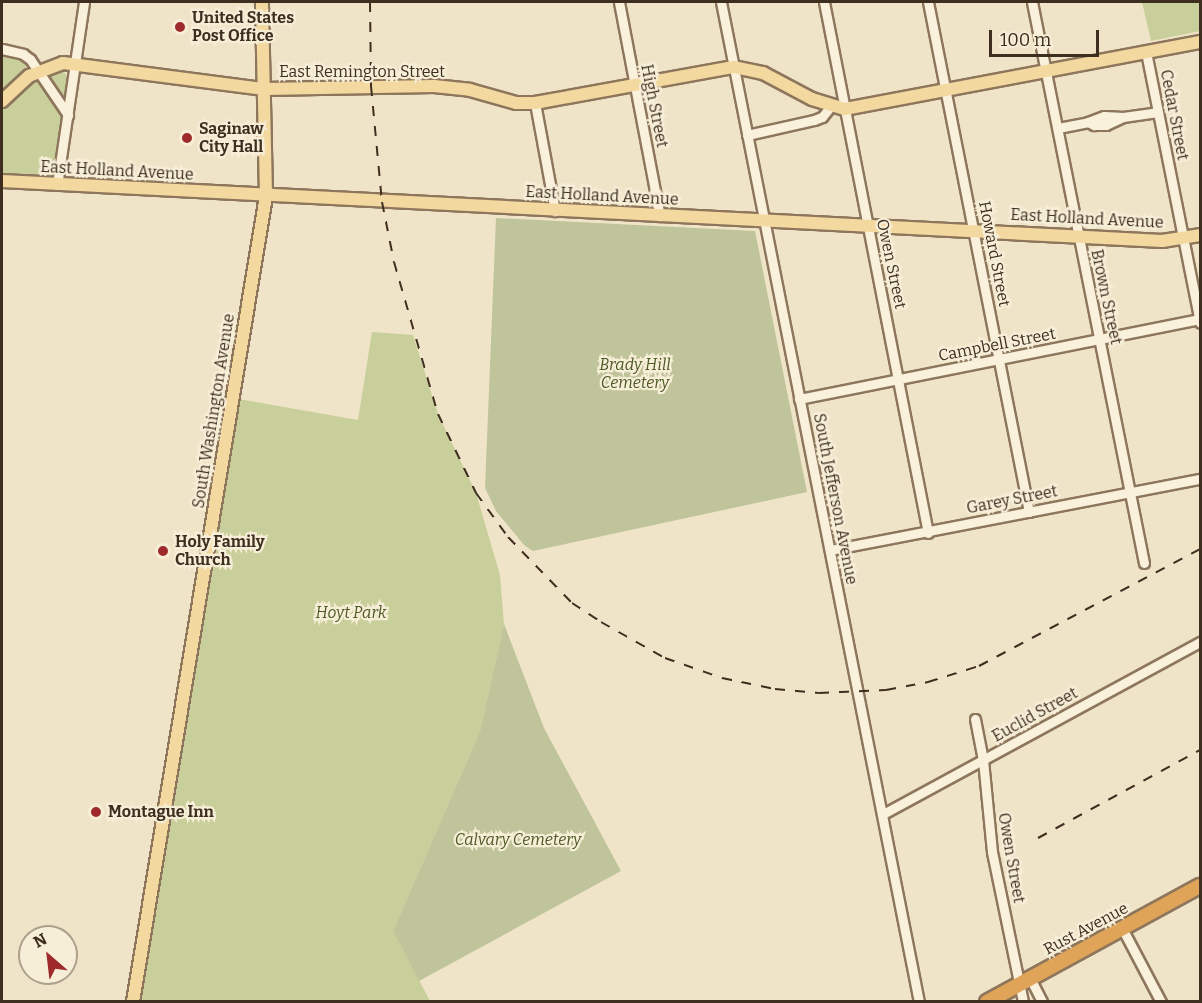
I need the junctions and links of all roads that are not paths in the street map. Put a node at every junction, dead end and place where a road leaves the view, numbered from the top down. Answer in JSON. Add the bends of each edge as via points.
{"nodes":[{"id":1,"x":84,"y":2,"type":"edge"},
{"id":2,"x":262,"y":2,"type":"edge"},
{"id":3,"x":619,"y":2,"type":"edge"},
{"id":4,"x":721,"y":2,"type":"edge"},
{"id":5,"x":824,"y":2,"type":"edge"},
{"id":6,"x":928,"y":2,"type":"edge"},
{"id":7,"x":1032,"y":2,"type":"edge"},
{"id":8,"x":1200,"y":42,"type":"edge"},
{"id":9,"x":2,"y":49,"type":"edge"},
{"id":10,"x":1146,"y":52,"type":"junction"},
{"id":11,"x":76,"y":63,"type":"junction"},
{"id":12,"x":734,"y":67,"type":"junction"},
{"id":13,"x":38,"y":71,"type":"junction"},
{"id":14,"x":1046,"y":72,"type":"junction"},
{"id":15,"x":634,"y":85,"type":"junction"},
{"id":16,"x":264,"y":89,"type":"junction"},
{"id":17,"x":946,"y":91,"type":"junction"},
{"id":18,"x":2,"y":101,"type":"edge"},
{"id":19,"x":535,"y":103,"type":"junction"},
{"id":20,"x":831,"y":106,"type":"junction"},
{"id":21,"x":845,"y":109,"type":"junction"},
{"id":22,"x":1158,"y":112,"type":"junction"},
{"id":23,"x":68,"y":115,"type":"junction"},
{"id":24,"x":1058,"y":128,"type":"junction"},
{"id":25,"x":747,"y":135,"type":"junction"},
{"id":26,"x":2,"y":181,"type":"edge"},
{"id":27,"x":57,"y":185,"type":"junction"},
{"id":28,"x":266,"y":196,"type":"junction"},
{"id":29,"x":555,"y":211,"type":"junction"},
{"id":30,"x":660,"y":216,"type":"junction"},
{"id":31,"x":764,"y":220,"type":"junction"},
{"id":32,"x":868,"y":225,"type":"junction"},
{"id":33,"x":974,"y":230,"type":"junction"},
{"id":34,"x":1200,"y":235,"type":"edge"},
{"id":35,"x":1078,"y":236,"type":"junction"},
{"id":36,"x":1183,"y":239,"type":"junction"},
{"id":37,"x":1200,"y":321,"type":"edge"},
{"id":38,"x":1100,"y":341,"type":"junction"},
{"id":39,"x":999,"y":359,"type":"junction"},
{"id":40,"x":899,"y":378,"type":"junction"},
{"id":41,"x":799,"y":399,"type":"junction"},
{"id":42,"x":1200,"y":479,"type":"edge"},
{"id":43,"x":1130,"y":493,"type":"junction"},
{"id":44,"x":1029,"y":512,"type":"junction"},
{"id":45,"x":928,"y":532,"type":"junction"},
{"id":46,"x":830,"y":550,"type":"junction"},
{"id":47,"x":1144,"y":562,"type":"dead end"},
{"id":48,"x":1200,"y":642,"type":"edge"},
{"id":49,"x":975,"y":719,"type":"dead end"},
{"id":50,"x":983,"y":760,"type":"junction"},
{"id":51,"x":883,"y":814,"type":"junction"},
{"id":52,"x":1200,"y":886,"type":"edge"},
{"id":53,"x":1122,"y":928,"type":"junction"},
{"id":54,"x":1024,"y":981,"type":"junction"},
{"id":55,"x":133,"y":1002,"type":"edge"},
{"id":56,"x":919,"y":1002,"type":"edge"},
{"id":57,"x":987,"y":1002,"type":"edge"},
{"id":58,"x":1023,"y":1002,"type":"edge"},
{"id":59,"x":1042,"y":1002,"type":"edge"},
{"id":60,"x":1161,"y":1002,"type":"edge"}],
"edges":[{"from":1,"to":11,"type":"street"},
{"from":2,"to":16,"type":"main road","name":"South Washington Avenue"},
{"from":3,"to":15,"type":"street","name":"High Street"},
{"from":4,"to":12,"type":"street","name":"South Jefferson Avenue"},
{"from":5,"to":21,"type":"street","name":"Owen Street"},
{"from":6,"to":17,"type":"street","name":"Howard Street"},
{"from":7,"to":14,"type":"street","name":"Brown Street"},
{"from":8,"to":10,"type":"main road","name":"East Remington Street"},
{"from":9,"to":13,"type":"street","via":[[23,54]]},
{"from":10,"to":14,"type":"main road","name":"East Remington Street"},
{"from":10,"to":22,"type":"street","name":"Cedar Street"},
{"from":11,"to":13,"type":"main road","name":"East Remington Street"},
{"from":11,"to":16,"type":"main road","name":"East Remington Street"},
{"from":11,"to":23,"type":"street"},
{"from":12,"to":15,"type":"main road","name":"East Remington Street"},
{"from":12,"to":20,"type":"main road","name":"East Remington Street","via":[[763,73]]},
{"from":12,"to":25,"type":"street","name":"South Jefferson Avenue"},
{"from":13,"to":18,"type":"main road","name":"East Remington Street"},
{"from":13,"to":23,"type":"street"},
{"from":14,"to":17,"type":"main road","name":"East Remington Street"},
{"from":14,"to":24,"type":"street","name":"Brown Street"},
{"from":15,"to":19,"type":"main road","name":"East Remington Street"},
{"from":15,"to":30,"type":"street","name":"High Street"},
{"from":16,"to":19,"type":"main road","name":"East Remington Street","via":[[434,86],[470,90],[516,103]]},
{"from":16,"to":28,"type":"main road","name":"South Washington Avenue"},
{"from":17,"to":21,"type":"main road","name":"East Remington Street"},
{"from":17,"to":33,"type":"street","name":"Howard Street"},
{"from":19,"to":29,"type":"street"},
{"from":20,"to":21,"type":"main road","name":"East Remington Street"},
{"from":20,"to":25,"type":"street","via":[[814,120]]},
{"from":21,"to":32,"type":"street","name":"Owen Street"},
{"from":22,"to":24,"type":"street","via":[[1104,116]]},
{"from":22,"to":36,"type":"street","name":"Cedar Street"},
{"from":23,"to":27,"type":"street"},
{"from":24,"to":35,"type":"street","name":"Brown Street"},
{"from":25,"to":31,"type":"street","name":"South Jefferson Avenue"},
{"from":26,"to":27,"type":"main road","name":"East Holland Avenue"},
{"from":27,"to":28,"type":"main road","name":"East Holland Avenue"},
{"from":28,"to":29,"type":"main road","name":"East Holland Avenue"},
{"from":28,"to":55,"type":"main road","name":"South Washington Avenue"},
{"from":29,"to":30,"type":"main road","name":"East Holland Avenue"},
{"from":30,"to":31,"type":"main road","name":"East Holland Avenue"},
{"from":31,"to":32,"type":"main road","name":"East Holland Avenue"},
{"from":31,"to":41,"type":"street","name":"South Jefferson Avenue"},
{"from":32,"to":33,"type":"main road","name":"East Holland Avenue"},
{"from":32,"to":40,"type":"street","name":"Owen Street"},
{"from":33,"to":35,"type":"main road","name":"East Holland Avenue"},
{"from":33,"to":39,"type":"street","name":"Howard Street"},
{"from":34,"to":36,"type":"main road","name":"East Holland Avenue"},
{"from":35,"to":36,"type":"main road","name":"East Holland Avenue"},
{"from":35,"to":38,"type":"street","name":"Brown Street"},
{"from":36,"to":37,"type":"street","name":"Cedar Street"},
{"from":37,"to":38,"type":"street","name":"Campbell Street"},
{"from":38,"to":39,"type":"street","name":"Campbell Street"},
{"from":38,"to":43,"type":"street","name":"Brown Street"},
{"from":39,"to":40,"type":"street","name":"Campbell Street"},
{"from":39,"to":44,"type":"street","name":"Howard Street"},
{"from":40,"to":41,"type":"street","name":"Campbell Street"},
{"from":40,"to":45,"type":"street","name":"Owen Street"},
{"from":41,"to":46,"type":"street","name":"South Jefferson Avenue"},
{"from":42,"to":43,"type":"street","name":"Garey Street"},
{"from":43,"to":44,"type":"street","name":"Garey Street"},
{"from":43,"to":47,"type":"street","name":"Brown Street"},
{"from":44,"to":45,"type":"street","name":"Garey Street"},
{"from":45,"to":46,"type":"street","name":"Garey Street"},
{"from":46,"to":51,"type":"street","name":"South Jefferson Avenue"},
{"from":48,"to":50,"type":"street","name":"Euclid Street"},
{"from":49,"to":50,"type":"street","name":"Owen Street"},
{"from":50,"to":51,"type":"street","name":"Euclid Street"},
{"from":50,"to":54,"type":"street","name":"Owen Street","via":[[988,824]]},
{"from":51,"to":56,"type":"street","name":"South Jefferson Avenue"},
{"from":52,"to":53,"type":"highway","name":"Rust Avenue"},
{"from":53,"to":54,"type":"highway","name":"Rust Avenue"},
{"from":53,"to":60,"type":"street"},
{"from":54,"to":57,"type":"highway","name":"Rust Avenue"},
{"from":54,"to":58,"type":"street","name":"Owen Street"},
{"from":54,"to":59,"type":"street"}]}
